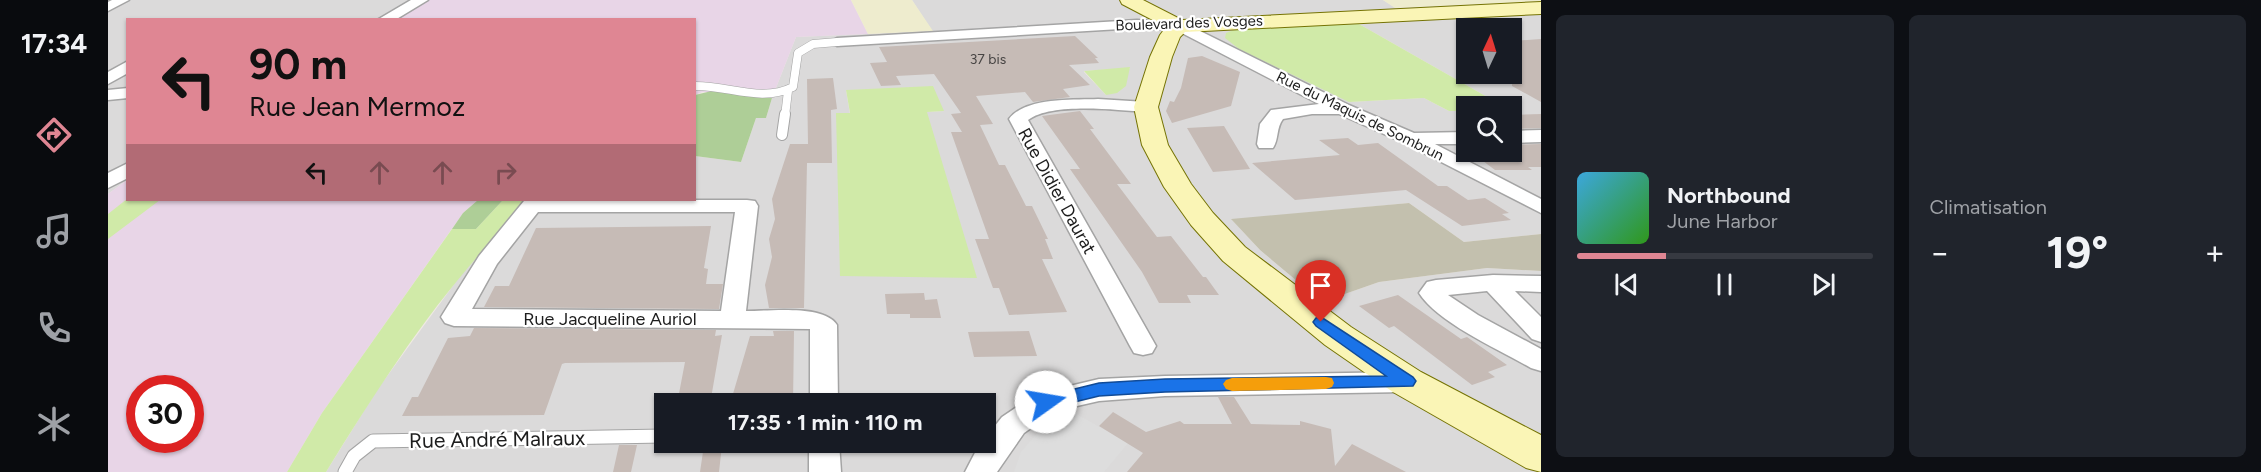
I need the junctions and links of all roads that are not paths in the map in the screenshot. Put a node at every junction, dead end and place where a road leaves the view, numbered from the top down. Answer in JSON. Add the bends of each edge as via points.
{"nodes":[{"id":1,"x":122,"y":0,"type":"edge"},
{"id":2,"x":421,"y":0,"type":"edge"},
{"id":3,"x":1129,"y":0,"type":"edge"},
{"id":4,"x":108,"y":7,"type":"edge"},
{"id":5,"x":1541,"y":8,"type":"edge"},
{"id":6,"x":388,"y":18,"type":"edge"},
{"id":7,"x":1179,"y":26,"type":"junction"},
{"id":8,"x":837,"y":42,"type":"joint"},
{"id":9,"x":126,"y":67,"type":"edge"},
{"id":10,"x":108,"y":79,"type":"edge"},
{"id":11,"x":696,"y":87,"type":"edge"},
{"id":12,"x":788,"y":91,"type":"junction"},
{"id":13,"x":126,"y":93,"type":"edge"},
{"id":14,"x":108,"y":95,"type":"edge"},
{"id":15,"x":1146,"y":107,"type":"junction"},
{"id":16,"x":1343,"y":109,"type":"junction"},
{"id":17,"x":783,"y":135,"type":"dead end"},
{"id":18,"x":1522,"y":136,"type":"edge"},
{"id":19,"x":1541,"y":136,"type":"edge"},
{"id":20,"x":1456,"y":138,"type":"edge"},
{"id":21,"x":1411,"y":140,"type":"junction"},
{"id":22,"x":1266,"y":144,"type":"dead end"},
{"id":23,"x":126,"y":170,"type":"edge"},
{"id":24,"x":108,"y":182,"type":"edge"},
{"id":25,"x":1541,"y":207,"type":"edge"},
{"id":26,"x":1493,"y":283,"type":"junction"},
{"id":27,"x":1541,"y":284,"type":"edge"},
{"id":28,"x":732,"y":320,"type":"junction"},
{"id":29,"x":1541,"y":333,"type":"edge"},
{"id":30,"x":1143,"y":346,"type":"dead end"},
{"id":31,"x":1541,"y":361,"type":"edge"},
{"id":32,"x":1407,"y":381,"type":"junction"},
{"id":33,"x":824,"y":393,"type":"edge"},
{"id":34,"x":654,"y":436,"type":"edge"},
{"id":35,"x":824,"y":453,"type":"edge"},
{"id":36,"x":1541,"y":456,"type":"edge"},
{"id":37,"x":345,"y":472,"type":"edge"},
{"id":38,"x":825,"y":472,"type":"edge"},
{"id":39,"x":981,"y":472,"type":"edge"}],
"edges":[{"from":1,"to":4,"type":"street"},
{"from":2,"to":6,"type":"street"},
{"from":3,"to":7,"type":"main road"},
{"from":5,"to":7,"type":"main road","name":"Boulevard des Vosges"},
{"from":7,"to":8,"type":"street","name":"Boulevard des Vosges","via":[[1137,24]]},
{"from":7,"to":15,"type":"main road","via":[[1170,35],[1161,57]]},
{"from":7,"to":16,"type":"street","name":"Rue du Maquis de Sombrun"},
{"from":8,"to":12,"type":"lane","via":[[813,44],[798,52],[793,87]]},
{"from":9,"to":10,"type":"street"},
{"from":11,"to":12,"type":"lane","via":[[762,94]]},
{"from":12,"to":17,"type":"lane"},
{"from":13,"to":14,"type":"street"},
{"from":15,"to":30,"type":"street","name":"Rue Didier Daurat","via":[[1093,104],[1035,109],[1018,120]]},
{"from":15,"to":32,"type":"main road","via":[[1155,145],[1178,187],[1234,254],[1338,336]]},
{"from":16,"to":21,"type":"street","name":"Rue du Maquis de Sombrun"},
{"from":16,"to":22,"type":"street","via":[[1277,114],[1269,124]]},
{"from":18,"to":19,"type":"street"},
{"from":20,"to":21,"type":"street"},
{"from":21,"to":25,"type":"street","name":"Rue du Maquis de Sombrun"},
{"from":23,"to":24,"type":"street"},
{"from":26,"to":27,"type":"street"},
{"from":26,"to":29,"type":"street"},
{"from":26,"to":31,"type":"street","via":[[1436,288],[1431,294]]},
{"from":28,"to":28,"type":"street","name":"Rue Jacqueline Auriol","via":[[454,317],[487,261],[532,206],[747,206]]},
{"from":28,"to":33,"type":"street","name":"Rue Jacqueline Auriol","via":[[815,320],[824,325]]},
{"from":32,"to":36,"type":"main road"},
{"from":32,"to":39,"type":"street","via":[[1099,390],[1046,402],[1013,425],[990,453]]},
{"from":34,"to":37,"type":"lane","name":"Rue André Malraux","via":[[373,441],[354,456]]},
{"from":35,"to":38,"type":"street"}]}
